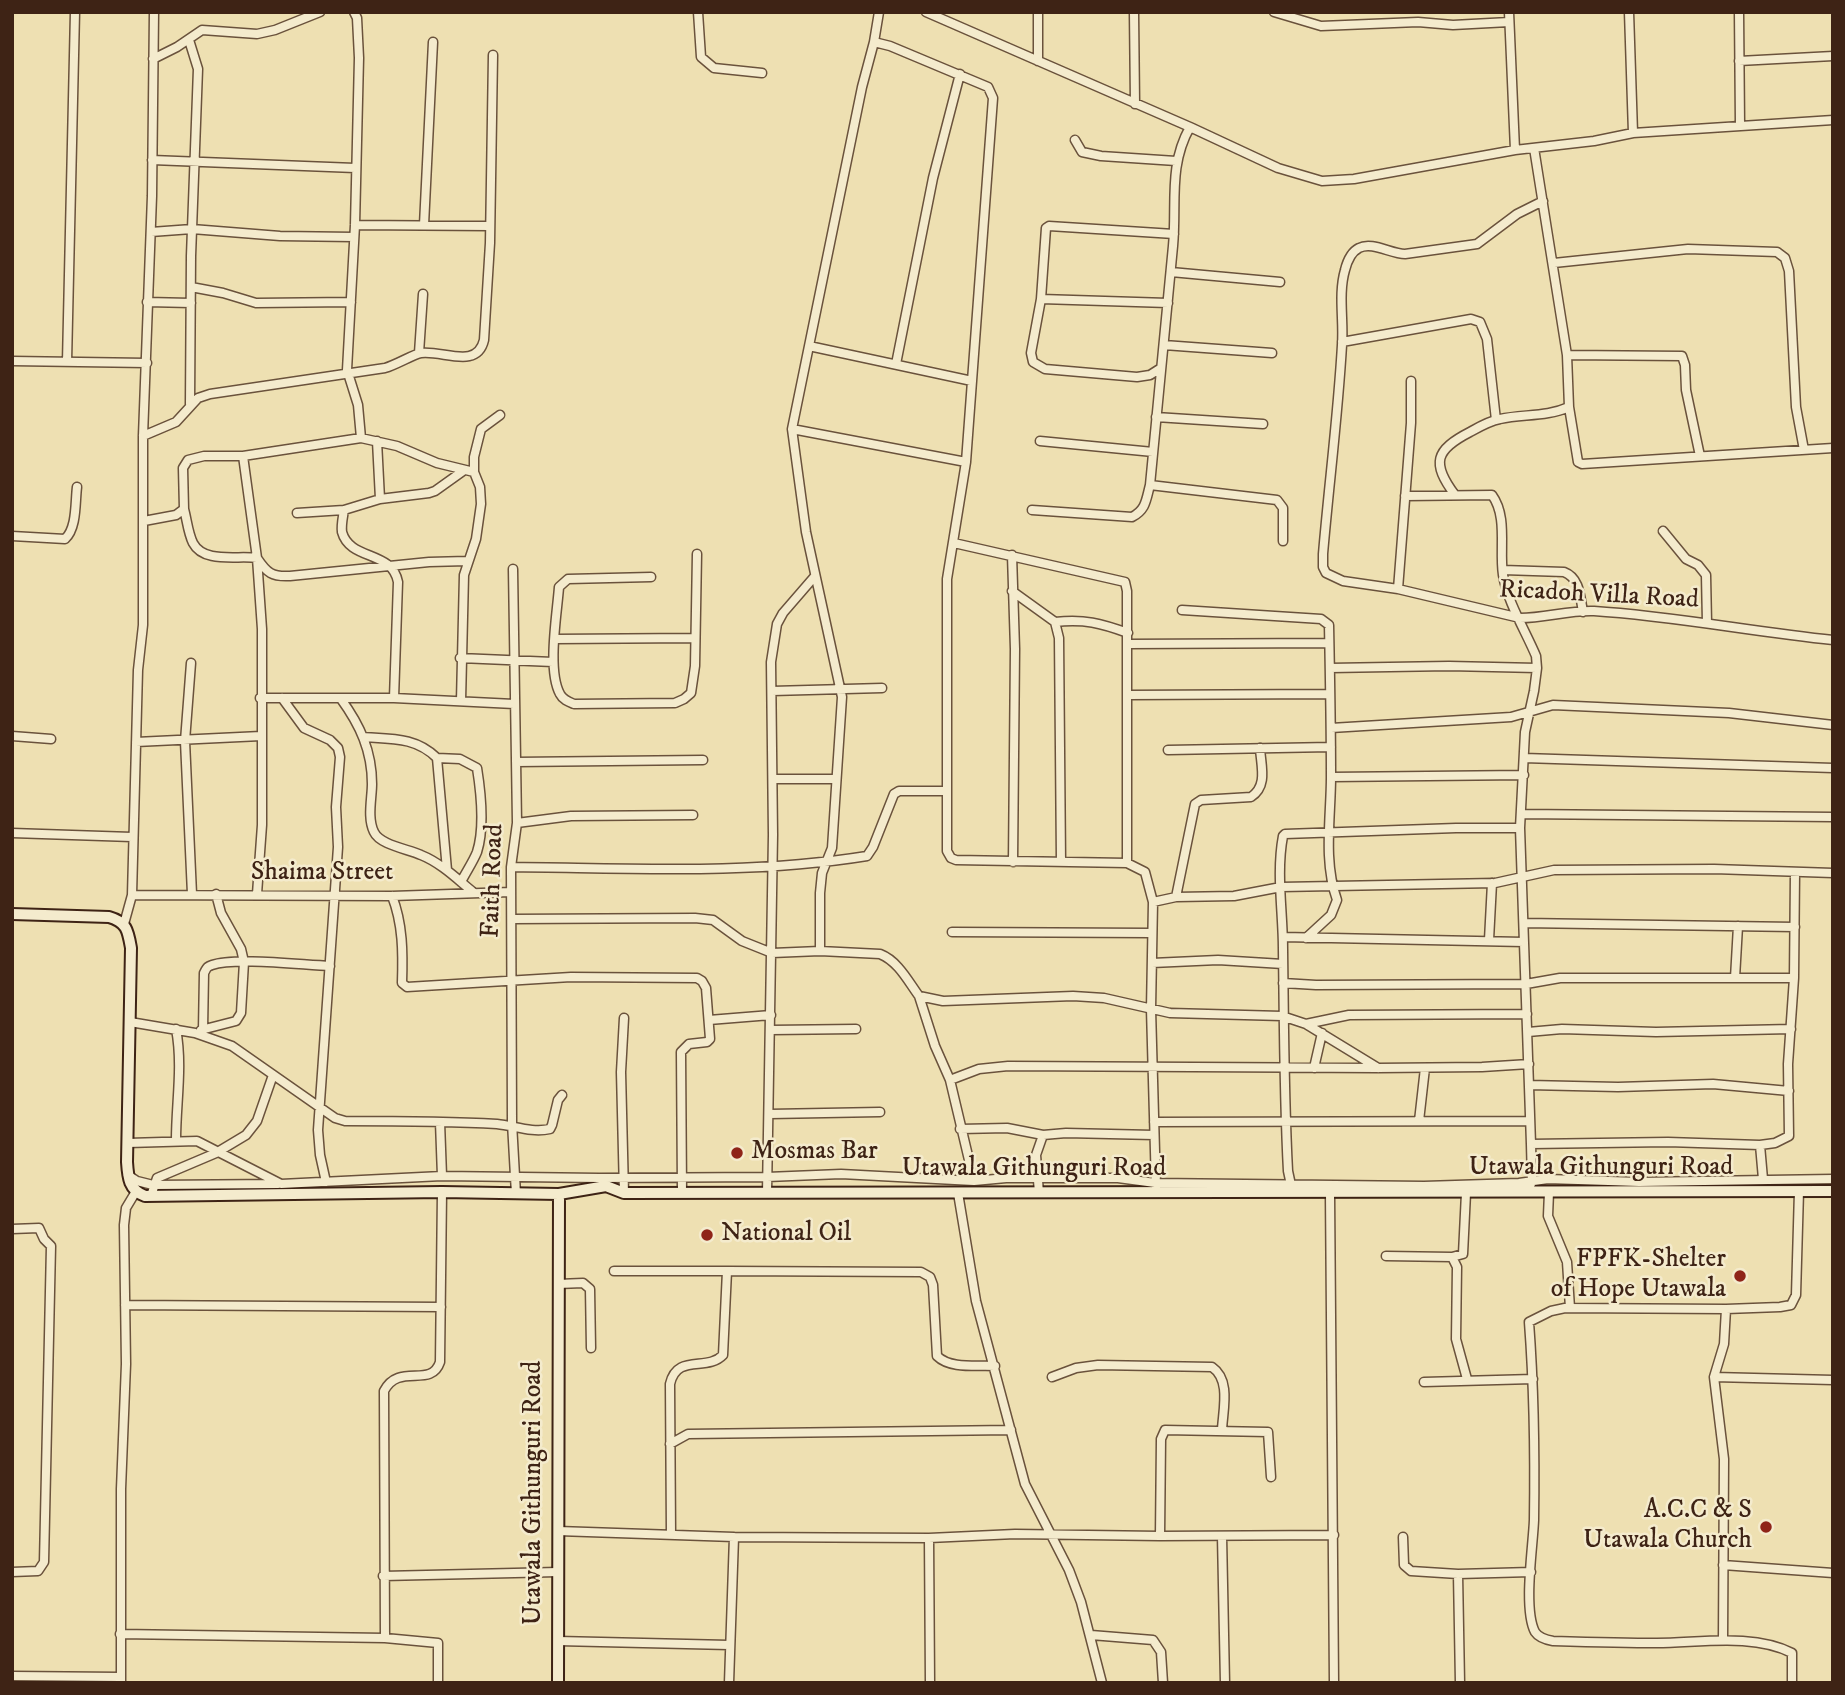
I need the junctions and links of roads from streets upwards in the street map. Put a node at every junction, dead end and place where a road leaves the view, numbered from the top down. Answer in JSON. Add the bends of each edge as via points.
{"nodes":[{"id":1,"x":75,"y":12,"type":"edge"},
{"id":2,"x":154,"y":12,"type":"edge"},
{"id":3,"x":320,"y":12,"type":"edge"},
{"id":4,"x":354,"y":12,"type":"edge"},
{"id":5,"x":698,"y":12,"type":"edge"},
{"id":6,"x":879,"y":12,"type":"edge"},
{"id":7,"x":926,"y":12,"type":"edge"},
{"id":8,"x":1038,"y":12,"type":"edge"},
{"id":9,"x":1134,"y":12,"type":"edge"},
{"id":10,"x":1274,"y":12,"type":"edge"},
{"id":11,"x":1418,"y":12,"type":"edge"},
{"id":12,"x":1629,"y":12,"type":"edge"},
{"id":13,"x":1739,"y":12,"type":"edge"},
{"id":14,"x":1509,"y":17,"type":"edge"},
{"id":15,"x":1418,"y":22,"type":"junction"},
{"id":16,"x":188,"y":40,"type":"junction"},
{"id":17,"x":433,"y":42,"type":"dead end"},
{"id":18,"x":873,"y":42,"type":"junction"},
{"id":19,"x":493,"y":55,"type":"dead end"},
{"id":20,"x":1833,"y":56,"type":"edge"},
{"id":21,"x":153,"y":59,"type":"junction"},
{"id":22,"x":1038,"y":61,"type":"junction"},
{"id":23,"x":1739,"y":61,"type":"junction"},
{"id":24,"x":762,"y":73,"type":"dead end"},
{"id":25,"x":960,"y":74,"type":"junction"},
{"id":26,"x":1135,"y":104,"type":"junction"},
{"id":27,"x":1833,"y":120,"type":"edge"},
{"id":28,"x":1740,"y":125,"type":"junction"},
{"id":29,"x":1190,"y":127,"type":"junction"},
{"id":30,"x":1633,"y":132,"type":"junction"},
{"id":31,"x":1075,"y":140,"type":"dead end"},
{"id":32,"x":1534,"y":148,"type":"junction"},
{"id":33,"x":1515,"y":150,"type":"junction"},
{"id":34,"x":152,"y":160,"type":"junction"},
{"id":35,"x":195,"y":161,"type":"junction"},
{"id":36,"x":1176,"y":161,"type":"junction"},
{"id":37,"x":355,"y":168,"type":"junction"},
{"id":38,"x":1543,"y":201,"type":"junction"},
{"id":39,"x":355,"y":225,"type":"junction"},
{"id":40,"x":424,"y":225,"type":"junction"},
{"id":41,"x":490,"y":226,"type":"junction"},
{"id":42,"x":192,"y":229,"type":"junction"},
{"id":43,"x":151,"y":232,"type":"junction"},
{"id":44,"x":1174,"y":234,"type":"junction"},
{"id":45,"x":354,"y":237,"type":"junction"},
{"id":46,"x":1554,"y":263,"type":"junction"},
{"id":47,"x":1171,"y":272,"type":"junction"},
{"id":48,"x":1280,"y":282,"type":"dead end"},
{"id":49,"x":191,"y":287,"type":"junction"},
{"id":50,"x":423,"y":294,"type":"dead end"},
{"id":51,"x":1041,"y":299,"type":"junction"},
{"id":52,"x":148,"y":302,"type":"junction"},
{"id":53,"x":351,"y":302,"type":"junction"},
{"id":54,"x":191,"y":303,"type":"junction"},
{"id":55,"x":1168,"y":303,"type":"junction"},
{"id":56,"x":1342,"y":342,"type":"junction"},
{"id":57,"x":1164,"y":345,"type":"junction"},
{"id":58,"x":809,"y":346,"type":"junction"},
{"id":59,"x":419,"y":353,"type":"junction"},
{"id":60,"x":1272,"y":353,"type":"dead end"},
{"id":61,"x":1567,"y":355,"type":"junction"},
{"id":62,"x":12,"y":361,"type":"edge"},
{"id":63,"x":67,"y":362,"type":"junction"},
{"id":64,"x":147,"y":363,"type":"junction"},
{"id":65,"x":896,"y":364,"type":"junction"},
{"id":66,"x":1161,"y":368,"type":"junction"},
{"id":67,"x":348,"y":374,"type":"junction"},
{"id":68,"x":972,"y":381,"type":"junction"},
{"id":69,"x":1411,"y":381,"type":"dead end"},
{"id":70,"x":190,"y":404,"type":"junction"},
{"id":71,"x":1569,"y":407,"type":"junction"},
{"id":72,"x":500,"y":415,"type":"dead end"},
{"id":73,"x":1156,"y":417,"type":"junction"},
{"id":74,"x":1496,"y":420,"type":"junction"},
{"id":75,"x":1263,"y":424,"type":"dead end"},
{"id":76,"x":792,"y":429,"type":"junction"},
{"id":77,"x":144,"y":436,"type":"junction"},
{"id":78,"x":362,"y":438,"type":"junction"},
{"id":79,"x":377,"y":441,"type":"junction"},
{"id":80,"x":1040,"y":441,"type":"dead end"},
{"id":81,"x":1833,"y":448,"type":"edge"},
{"id":82,"x":1804,"y":450,"type":"junction"},
{"id":83,"x":1153,"y":452,"type":"junction"},
{"id":84,"x":243,"y":456,"type":"junction"},
{"id":85,"x":1700,"y":456,"type":"junction"},
{"id":86,"x":966,"y":462,"type":"junction"},
{"id":87,"x":463,"y":471,"type":"junction"},
{"id":88,"x":474,"y":472,"type":"junction"},
{"id":89,"x":1150,"y":485,"type":"junction"},
{"id":90,"x":77,"y":487,"type":"dead end"},
{"id":91,"x":1405,"y":495,"type":"junction"},
{"id":92,"x":1454,"y":495,"type":"junction"},
{"id":93,"x":380,"y":499,"type":"junction"},
{"id":94,"x":184,"y":509,"type":"junction"},
{"id":95,"x":344,"y":510,"type":"junction"},
{"id":96,"x":1032,"y":510,"type":"dead end"},
{"id":97,"x":297,"y":513,"type":"dead end"},
{"id":98,"x":144,"y":521,"type":"junction"},
{"id":99,"x":1663,"y":531,"type":"dead end"},
{"id":100,"x":12,"y":536,"type":"edge"},
{"id":101,"x":1283,"y":541,"type":"dead end"},
{"id":102,"x":954,"y":543,"type":"junction"},
{"id":103,"x":697,"y":554,"type":"dead end"},
{"id":104,"x":1012,"y":555,"type":"junction"},
{"id":105,"x":257,"y":558,"type":"junction"},
{"id":106,"x":467,"y":561,"type":"junction"},
{"id":107,"x":392,"y":567,"type":"junction"},
{"id":108,"x":513,"y":569,"type":"dead end"},
{"id":109,"x":1503,"y":570,"type":"junction"},
{"id":110,"x":815,"y":576,"type":"junction"},
{"id":111,"x":651,"y":577,"type":"dead end"},
{"id":112,"x":1398,"y":589,"type":"junction"},
{"id":113,"x":1012,"y":591,"type":"junction"},
{"id":114,"x":1182,"y":610,"type":"dead end"},
{"id":115,"x":1583,"y":611,"type":"junction"},
{"id":116,"x":1520,"y":618,"type":"junction"},
{"id":117,"x":1055,"y":622,"type":"junction"},
{"id":118,"x":1707,"y":623,"type":"junction"},
{"id":119,"x":1128,"y":633,"type":"junction"},
{"id":120,"x":695,"y":638,"type":"junction"},
{"id":121,"x":555,"y":639,"type":"junction"},
{"id":122,"x":1833,"y":640,"type":"edge"},
{"id":123,"x":1329,"y":643,"type":"junction"},
{"id":124,"x":1128,"y":644,"type":"junction"},
{"id":125,"x":460,"y":658,"type":"junction"},
{"id":126,"x":514,"y":660,"type":"junction"},
{"id":127,"x":553,"y":662,"type":"junction"},
{"id":128,"x":191,"y":663,"type":"dead end"},
{"id":129,"x":1330,"y":668,"type":"junction"},
{"id":130,"x":1537,"y":668,"type":"junction"},
{"id":131,"x":881,"y":688,"type":"dead end"},
{"id":132,"x":841,"y":690,"type":"junction"},
{"id":133,"x":772,"y":691,"type":"junction"},
{"id":134,"x":1330,"y":694,"type":"junction"},
{"id":135,"x":1128,"y":695,"type":"junction"},
{"id":136,"x":260,"y":698,"type":"junction"},
{"id":137,"x":282,"y":698,"type":"junction"},
{"id":138,"x":394,"y":698,"type":"junction"},
{"id":139,"x":341,"y":699,"type":"junction"},
{"id":140,"x":461,"y":701,"type":"junction"},
{"id":141,"x":514,"y":704,"type":"junction"},
{"id":142,"x":1528,"y":713,"type":"junction"},
{"id":143,"x":1833,"y":725,"type":"edge"},
{"id":144,"x":1331,"y":728,"type":"junction"},
{"id":145,"x":12,"y":736,"type":"edge"},
{"id":146,"x":261,"y":736,"type":"junction"},
{"id":147,"x":363,"y":737,"type":"junction"},
{"id":148,"x":51,"y":739,"type":"dead end"},
{"id":149,"x":185,"y":741,"type":"junction"},
{"id":150,"x":136,"y":742,"type":"junction"},
{"id":151,"x":1331,"y":747,"type":"junction"},
{"id":152,"x":1260,"y":748,"type":"junction"},
{"id":153,"x":1168,"y":750,"type":"dead end"},
{"id":154,"x":437,"y":758,"type":"junction"},
{"id":155,"x":1524,"y":758,"type":"junction"},
{"id":156,"x":703,"y":760,"type":"dead end"},
{"id":157,"x":516,"y":762,"type":"junction"},
{"id":158,"x":1833,"y":768,"type":"edge"},
{"id":159,"x":1524,"y":775,"type":"junction"},
{"id":160,"x":1331,"y":777,"type":"junction"},
{"id":161,"x":773,"y":779,"type":"junction"},
{"id":162,"x":836,"y":779,"type":"junction"},
{"id":163,"x":947,"y":791,"type":"junction"},
{"id":164,"x":693,"y":814,"type":"dead end"},
{"id":165,"x":1521,"y":814,"type":"junction"},
{"id":166,"x":1833,"y":817,"type":"edge"},
{"id":167,"x":517,"y":823,"type":"junction"},
{"id":168,"x":1520,"y":828,"type":"junction"},
{"id":169,"x":1330,"y":831,"type":"junction"},
{"id":170,"x":12,"y":834,"type":"edge"},
{"id":171,"x":132,"y":837,"type":"junction"},
{"id":172,"x":1013,"y":862,"type":"junction"},
{"id":173,"x":826,"y":863,"type":"junction"},
{"id":174,"x":1061,"y":863,"type":"junction"},
{"id":175,"x":1127,"y":863,"type":"junction"},
{"id":176,"x":773,"y":866,"type":"junction"},
{"id":177,"x":511,"y":867,"type":"junction"},
{"id":178,"x":447,"y":870,"type":"junction"},
{"id":179,"x":1795,"y":873,"type":"junction"},
{"id":180,"x":1833,"y":873,"type":"edge"},
{"id":181,"x":1520,"y":876,"type":"junction"},
{"id":182,"x":461,"y":882,"type":"junction"},
{"id":183,"x":1492,"y":883,"type":"junction"},
{"id":184,"x":1332,"y":886,"type":"junction"},
{"id":185,"x":1281,"y":887,"type":"junction"},
{"id":186,"x":474,"y":892,"type":"junction"},
{"id":187,"x":511,"y":892,"type":"junction"},
{"id":188,"x":192,"y":894,"type":"junction"},
{"id":189,"x":216,"y":894,"type":"junction"},
{"id":190,"x":257,"y":894,"type":"junction"},
{"id":191,"x":132,"y":895,"type":"junction"},
{"id":192,"x":334,"y":896,"type":"junction"},
{"id":193,"x":392,"y":896,"type":"junction"},
{"id":194,"x":1175,"y":897,"type":"junction"},
{"id":195,"x":1153,"y":902,"type":"junction"},
{"id":196,"x":12,"y":914,"type":"edge"},
{"id":197,"x":513,"y":919,"type":"junction"},
{"id":198,"x":1524,"y":923,"type":"junction"},
{"id":199,"x":124,"y":924,"type":"junction"},
{"id":200,"x":1738,"y":926,"type":"junction"},
{"id":201,"x":1795,"y":927,"type":"junction"},
{"id":202,"x":952,"y":932,"type":"dead end"},
{"id":203,"x":1152,"y":933,"type":"junction"},
{"id":204,"x":1283,"y":937,"type":"junction"},
{"id":205,"x":1306,"y":938,"type":"junction"},
{"id":206,"x":1489,"y":940,"type":"junction"},
{"id":207,"x":1524,"y":942,"type":"junction"},
{"id":208,"x":820,"y":951,"type":"junction"},
{"id":209,"x":772,"y":953,"type":"junction"},
{"id":210,"x":244,"y":962,"type":"junction"},
{"id":211,"x":1152,"y":963,"type":"junction"},
{"id":212,"x":1283,"y":964,"type":"junction"},
{"id":213,"x":330,"y":966,"type":"junction"},
{"id":214,"x":1735,"y":978,"type":"junction"},
{"id":215,"x":1794,"y":978,"type":"junction"},
{"id":216,"x":513,"y":981,"type":"junction"},
{"id":217,"x":1283,"y":983,"type":"junction"},
{"id":218,"x":1526,"y":985,"type":"junction"},
{"id":219,"x":919,"y":996,"type":"junction"},
{"id":220,"x":1151,"y":1009,"type":"junction"},
{"id":221,"x":1527,"y":1014,"type":"junction"},
{"id":222,"x":771,"y":1015,"type":"junction"},
{"id":223,"x":1282,"y":1016,"type":"junction"},
{"id":224,"x":624,"y":1018,"type":"dead end"},
{"id":225,"x":709,"y":1020,"type":"junction"},
{"id":226,"x":130,"y":1022,"type":"junction"},
{"id":227,"x":1306,"y":1024,"type":"junction"},
{"id":228,"x":856,"y":1029,"type":"dead end"},
{"id":229,"x":1791,"y":1029,"type":"junction"},
{"id":230,"x":176,"y":1030,"type":"junction"},
{"id":231,"x":771,"y":1030,"type":"junction"},
{"id":232,"x":199,"y":1031,"type":"junction"},
{"id":233,"x":1528,"y":1032,"type":"junction"},
{"id":234,"x":1322,"y":1033,"type":"junction"},
{"id":235,"x":1529,"y":1064,"type":"junction"},
{"id":236,"x":1152,"y":1066,"type":"junction"},
{"id":237,"x":1284,"y":1068,"type":"junction"},
{"id":238,"x":1314,"y":1068,"type":"junction"},
{"id":239,"x":1378,"y":1068,"type":"junction"},
{"id":240,"x":1425,"y":1068,"type":"junction"},
{"id":241,"x":273,"y":1075,"type":"junction"},
{"id":242,"x":950,"y":1080,"type":"junction"},
{"id":243,"x":1529,"y":1085,"type":"junction"},
{"id":244,"x":1789,"y":1091,"type":"junction"},
{"id":245,"x":562,"y":1095,"type":"dead end"},
{"id":246,"x":321,"y":1108,"type":"junction"},
{"id":247,"x":880,"y":1112,"type":"dead end"},
{"id":248,"x":770,"y":1114,"type":"junction"},
{"id":249,"x":1287,"y":1121,"type":"junction"},
{"id":250,"x":1419,"y":1121,"type":"junction"},
{"id":251,"x":1530,"y":1121,"type":"junction"},
{"id":252,"x":440,"y":1122,"type":"junction"},
{"id":253,"x":1154,"y":1122,"type":"junction"},
{"id":254,"x":513,"y":1128,"type":"junction"},
{"id":255,"x":960,"y":1129,"type":"junction"},
{"id":256,"x":1043,"y":1135,"type":"junction"},
{"id":257,"x":1154,"y":1135,"type":"junction"},
{"id":258,"x":176,"y":1140,"type":"junction"},
{"id":259,"x":128,"y":1143,"type":"junction"},
{"id":260,"x":1531,"y":1144,"type":"junction"},
{"id":261,"x":1760,"y":1145,"type":"junction"},
{"id":262,"x":216,"y":1153,"type":"junction"},
{"id":263,"x":128,"y":1175,"type":"junction"},
{"id":264,"x":515,"y":1175,"type":"junction"},
{"id":265,"x":442,"y":1176,"type":"junction"},
{"id":266,"x":681,"y":1177,"type":"junction"},
{"id":267,"x":767,"y":1177,"type":"junction"},
{"id":268,"x":625,"y":1178,"type":"junction"},
{"id":269,"x":1037,"y":1179,"type":"junction"},
{"id":270,"x":1763,"y":1179,"type":"junction"},
{"id":271,"x":1833,"y":1179,"type":"edge"},
{"id":272,"x":990,"y":1180,"type":"junction"},
{"id":273,"x":974,"y":1181,"type":"junction"},
{"id":274,"x":326,"y":1182,"type":"junction"},
{"id":275,"x":281,"y":1184,"type":"junction"},
{"id":276,"x":1529,"y":1187,"type":"junction"},
{"id":277,"x":1156,"y":1188,"type":"junction"},
{"id":278,"x":1292,"y":1188,"type":"junction"},
{"id":279,"x":152,"y":1191,"type":"junction"},
{"id":280,"x":1799,"y":1191,"type":"junction"},
{"id":281,"x":1833,"y":1191,"type":"edge"},
{"id":282,"x":442,"y":1192,"type":"junction"},
{"id":283,"x":682,"y":1192,"type":"junction"},
{"id":284,"x":1549,"y":1192,"type":"junction"},
{"id":285,"x":135,"y":1193,"type":"junction"},
{"id":286,"x":767,"y":1193,"type":"junction"},
{"id":287,"x":958,"y":1193,"type":"junction"},
{"id":288,"x":992,"y":1193,"type":"junction"},
{"id":289,"x":1039,"y":1193,"type":"junction"},
{"id":290,"x":1466,"y":1193,"type":"junction"},
{"id":291,"x":516,"y":1194,"type":"junction"},
{"id":292,"x":559,"y":1194,"type":"junction"},
{"id":293,"x":624,"y":1194,"type":"junction"},
{"id":294,"x":1330,"y":1194,"type":"junction"},
{"id":295,"x":12,"y":1229,"type":"edge"},
{"id":296,"x":1386,"y":1256,"type":"dead end"},
{"id":297,"x":1452,"y":1257,"type":"junction"},
{"id":298,"x":614,"y":1271,"type":"dead end"},
{"id":299,"x":727,"y":1271,"type":"junction"},
{"id":300,"x":558,"y":1283,"type":"junction"},
{"id":301,"x":125,"y":1305,"type":"junction"},
{"id":302,"x":441,"y":1307,"type":"junction"},
{"id":303,"x":1570,"y":1308,"type":"junction"},
{"id":304,"x":1726,"y":1309,"type":"junction"},
{"id":305,"x":591,"y":1348,"type":"dead end"},
{"id":306,"x":995,"y":1366,"type":"junction"},
{"id":307,"x":1052,"y":1377,"type":"dead end"},
{"id":308,"x":1714,"y":1377,"type":"junction"},
{"id":309,"x":1467,"y":1379,"type":"junction"},
{"id":310,"x":1533,"y":1379,"type":"junction"},
{"id":311,"x":1833,"y":1380,"type":"edge"},
{"id":312,"x":1424,"y":1382,"type":"dead end"},
{"id":313,"x":1011,"y":1430,"type":"junction"},
{"id":314,"x":1222,"y":1430,"type":"junction"},
{"id":315,"x":670,"y":1444,"type":"junction"},
{"id":316,"x":1271,"y":1477,"type":"dead end"},
{"id":317,"x":558,"y":1531,"type":"junction"},
{"id":318,"x":1051,"y":1534,"type":"junction"},
{"id":319,"x":671,"y":1535,"type":"junction"},
{"id":320,"x":1334,"y":1535,"type":"junction"},
{"id":321,"x":1160,"y":1536,"type":"junction"},
{"id":322,"x":1222,"y":1536,"type":"junction"},
{"id":323,"x":734,"y":1537,"type":"junction"},
{"id":324,"x":1403,"y":1537,"type":"dead end"},
{"id":325,"x":929,"y":1538,"type":"junction"},
{"id":326,"x":1723,"y":1565,"type":"junction"},
{"id":327,"x":12,"y":1572,"type":"edge"},
{"id":328,"x":1531,"y":1572,"type":"junction"},
{"id":329,"x":558,"y":1573,"type":"junction"},
{"id":330,"x":1833,"y":1573,"type":"edge"},
{"id":331,"x":1458,"y":1574,"type":"junction"},
{"id":332,"x":383,"y":1576,"type":"junction"},
{"id":333,"x":120,"y":1634,"type":"junction"},
{"id":334,"x":1091,"y":1635,"type":"junction"},
{"id":335,"x":385,"y":1638,"type":"junction"},
{"id":336,"x":1723,"y":1640,"type":"junction"},
{"id":337,"x":558,"y":1641,"type":"junction"},
{"id":338,"x":730,"y":1645,"type":"junction"},
{"id":339,"x":12,"y":1676,"type":"edge"},
{"id":340,"x":120,"y":1680,"type":"edge"},
{"id":341,"x":438,"y":1683,"type":"edge"},
{"id":342,"x":558,"y":1683,"type":"edge"},
{"id":343,"x":729,"y":1683,"type":"edge"},
{"id":344,"x":930,"y":1683,"type":"edge"},
{"id":345,"x":1102,"y":1683,"type":"edge"},
{"id":346,"x":1163,"y":1683,"type":"edge"},
{"id":347,"x":1225,"y":1683,"type":"edge"},
{"id":348,"x":1334,"y":1683,"type":"edge"},
{"id":349,"x":1460,"y":1683,"type":"edge"},
{"id":350,"x":1793,"y":1683,"type":"edge"}],
"edges":[{"from":1,"to":63,"type":"street"},
{"from":2,"to":21,"type":"street"},
{"from":3,"to":16,"type":"street","via":[[257,34],[202,30]]},
{"from":4,"to":37,"type":"street","via":[[359,58]]},
{"from":5,"to":24,"type":"street","via":[[701,57],[714,68]]},
{"from":6,"to":18,"type":"street"},
{"from":7,"to":22,"type":"street"},
{"from":8,"to":22,"type":"street"},
{"from":9,"to":26,"type":"street"},
{"from":10,"to":15,"type":"street","via":[[1321,26]]},
{"from":11,"to":15,"type":"street"},
{"from":12,"to":30,"type":"street"},
{"from":13,"to":23,"type":"street"},
{"from":14,"to":15,"type":"street","via":[[1453,25]]},
{"from":14,"to":33,"type":"street"},
{"from":16,"to":21,"type":"street"},
{"from":16,"to":35,"type":"street","via":[[198,69]]},
{"from":17,"to":40,"type":"street"},
{"from":18,"to":25,"type":"street"},
{"from":18,"to":58,"type":"street"},
{"from":19,"to":41,"type":"street"},
{"from":20,"to":23,"type":"street"},
{"from":21,"to":34,"type":"street"},
{"from":22,"to":26,"type":"street"},
{"from":23,"to":28,"type":"street"},
{"from":25,"to":65,"type":"street","via":[[920,239]]},
{"from":25,"to":68,"type":"street","via":[[988,86],[993,98]]},
{"from":26,"to":29,"type":"street"},
{"from":27,"to":28,"type":"street"},
{"from":28,"to":30,"type":"street"},
{"from":29,"to":33,"type":"street","via":[[1278,168],[1322,181]]},
{"from":29,"to":36,"type":"street"},
{"from":30,"to":32,"type":"street"},
{"from":31,"to":36,"type":"street","via":[[1082,152],[1101,156]]},
{"from":32,"to":33,"type":"street"},
{"from":32,"to":38,"type":"street"},
{"from":34,"to":35,"type":"street"},
{"from":34,"to":43,"type":"street"},
{"from":35,"to":37,"type":"street"},
{"from":35,"to":42,"type":"street"},
{"from":36,"to":44,"type":"street"},
{"from":37,"to":39,"type":"street"},
{"from":38,"to":46,"type":"street"},
{"from":38,"to":56,"type":"street","via":[[1477,244],[1405,254],[1359,247],[1344,271]]},
{"from":39,"to":40,"type":"street"},
{"from":39,"to":45,"type":"street"},
{"from":40,"to":41,"type":"street"},
{"from":41,"to":59,"type":"street","via":[[480,352],[459,356]]},
{"from":42,"to":43,"type":"street"},
{"from":42,"to":45,"type":"street"},
{"from":42,"to":49,"type":"street"},
{"from":43,"to":52,"type":"street"},
{"from":44,"to":47,"type":"street"},
{"from":44,"to":51,"type":"street","via":[[1049,226],[1044,232]]},
{"from":45,"to":53,"type":"street"},
{"from":46,"to":61,"type":"street"},
{"from":46,"to":82,"type":"street","via":[[1688,249],[1777,252],[1785,258],[1789,271],[1796,407]]},
{"from":47,"to":48,"type":"street"},
{"from":47,"to":55,"type":"street"},
{"from":49,"to":53,"type":"street","via":[[257,303]]},
{"from":49,"to":54,"type":"street"},
{"from":50,"to":59,"type":"street"},
{"from":51,"to":55,"type":"street"},
{"from":51,"to":66,"type":"street","via":[[1031,353],[1036,365],[1137,377]]},
{"from":52,"to":54,"type":"street"},
{"from":52,"to":64,"type":"street"},
{"from":53,"to":67,"type":"street"},
{"from":54,"to":70,"type":"street"},
{"from":55,"to":57,"type":"street"},
{"from":56,"to":74,"type":"street","via":[[1471,319],[1480,322],[1487,339]]},
{"from":56,"to":112,"type":"street","name":"Ricadoh Villa Road","via":[[1323,567],[1343,581]]},
{"from":57,"to":60,"type":"street"},
{"from":57,"to":66,"type":"street"},
{"from":58,"to":65,"type":"street"},
{"from":58,"to":76,"type":"street"},
{"from":59,"to":67,"type":"street","via":[[393,366]]},
{"from":61,"to":71,"type":"street"},
{"from":61,"to":85,"type":"street","via":[[1682,356]]},
{"from":62,"to":63,"type":"street"},
{"from":63,"to":64,"type":"street"},
{"from":64,"to":77,"type":"street"},
{"from":65,"to":68,"type":"street"},
{"from":66,"to":73,"type":"street"},
{"from":67,"to":70,"type":"street","via":[[209,394]]},
{"from":67,"to":78,"type":"street"},
{"from":68,"to":86,"type":"street"},
{"from":69,"to":91,"type":"street"},
{"from":70,"to":77,"type":"street","via":[[177,422]]},
{"from":71,"to":74,"type":"street"},
{"from":71,"to":85,"type":"street","via":[[1576,457],[1582,464]]},
{"from":72,"to":88,"type":"street","via":[[481,429]]},
{"from":73,"to":75,"type":"street"},
{"from":73,"to":83,"type":"street"},
{"from":74,"to":92,"type":"street","via":[[1450,442],[1444,450],[1442,475]]},
{"from":76,"to":86,"type":"street"},
{"from":76,"to":110,"type":"street"},
{"from":77,"to":98,"type":"street"},
{"from":78,"to":79,"type":"street"},
{"from":78,"to":84,"type":"street"},
{"from":79,"to":87,"type":"street"},
{"from":79,"to":93,"type":"street"},
{"from":80,"to":83,"type":"street"},
{"from":81,"to":82,"type":"street"},
{"from":82,"to":85,"type":"street"},
{"from":83,"to":89,"type":"street"},
{"from":84,"to":94,"type":"street","via":[[188,460],[183,468]]},
{"from":84,"to":105,"type":"street"},
{"from":86,"to":102,"type":"street"},
{"from":87,"to":88,"type":"street"},
{"from":87,"to":93,"type":"street","via":[[436,491]]},
{"from":88,"to":106,"type":"street","via":[[481,504]]},
{"from":89,"to":96,"type":"street","via":[[1145,506],[1132,517]]},
{"from":89,"to":101,"type":"street","via":[[1277,500],[1283,508]]},
{"from":90,"to":100,"type":"street","via":[[72,527],[65,539]]},
{"from":91,"to":92,"type":"street"},
{"from":91,"to":112,"type":"street"},
{"from":92,"to":109,"type":"street","via":[[1487,493],[1497,502]]},
{"from":93,"to":95,"type":"street"},
{"from":94,"to":98,"type":"street"},
{"from":94,"to":105,"type":"street","via":[[196,547],[222,558]]},
{"from":95,"to":97,"type":"street"},
{"from":95,"to":107,"type":"street","via":[[342,534],[347,541]]},
{"from":98,"to":150,"type":"street"},
{"from":99,"to":118,"type":"street","via":[[1706,575]]},
{"from":102,"to":104,"type":"street"},
{"from":102,"to":163,"type":"street","via":[[946,622]]},
{"from":103,"to":120,"type":"street"},
{"from":104,"to":113,"type":"street"},
{"from":104,"to":119,"type":"street","via":[[1125,582]]},
{"from":105,"to":107,"type":"street","via":[[268,573],[280,576]]},
{"from":105,"to":136,"type":"street"},
{"from":106,"to":107,"type":"street"},
{"from":106,"to":125,"type":"street"},
{"from":107,"to":138,"type":"street","via":[[398,582]]},
{"from":108,"to":126,"type":"street","name":"Faith Road"},
{"from":109,"to":115,"type":"street","via":[[1571,575]]},
{"from":109,"to":116,"type":"street"},
{"from":110,"to":132,"type":"street"},
{"from":110,"to":133,"type":"street","via":[[777,624]]},
{"from":111,"to":121,"type":"street","via":[[568,579],[559,587]]},
{"from":112,"to":116,"type":"street","name":"Ricadoh Villa Road"},
{"from":113,"to":117,"type":"street"},
{"from":113,"to":172,"type":"street"},
{"from":114,"to":123,"type":"street","via":[[1321,618],[1329,625]]},
{"from":115,"to":116,"type":"street","name":"Ricadoh Villa Road"},
{"from":115,"to":118,"type":"street","name":"Ricadoh Villa Road"},
{"from":116,"to":130,"type":"street"},
{"from":117,"to":119,"type":"street","via":[[1101,623]]},
{"from":117,"to":174,"type":"street","via":[[1059,638]]},
{"from":118,"to":122,"type":"street","name":"Ricadoh Villa Road"},
{"from":119,"to":124,"type":"street"},
{"from":120,"to":121,"type":"street"},
{"from":120,"to":127,"type":"street","via":[[691,693],[675,703],[574,704],[560,694]]},
{"from":121,"to":127,"type":"street"},
{"from":123,"to":124,"type":"street"},
{"from":123,"to":129,"type":"street"},
{"from":124,"to":135,"type":"street"},
{"from":125,"to":126,"type":"street"},
{"from":125,"to":140,"type":"street"},
{"from":126,"to":127,"type":"street"},
{"from":126,"to":141,"type":"street","name":"Faith Road"},
{"from":128,"to":149,"type":"street"},
{"from":129,"to":130,"type":"street"},
{"from":129,"to":134,"type":"street"},
{"from":130,"to":142,"type":"street"},
{"from":131,"to":132,"type":"street"},
{"from":132,"to":133,"type":"street"},
{"from":132,"to":162,"type":"street"},
{"from":133,"to":161,"type":"street"},
{"from":134,"to":135,"type":"street"},
{"from":134,"to":144,"type":"street"},
{"from":135,"to":175,"type":"street"},
{"from":136,"to":137,"type":"street"},
{"from":136,"to":146,"type":"street"},
{"from":137,"to":139,"type":"street"},
{"from":137,"to":192,"type":"street","via":[[303,728],[338,748]]},
{"from":138,"to":139,"type":"street"},
{"from":138,"to":140,"type":"street"},
{"from":139,"to":147,"type":"street"},
{"from":140,"to":141,"type":"street"},
{"from":141,"to":157,"type":"street","name":"Faith Road"},
{"from":142,"to":143,"type":"street","via":[[1553,705],[1576,705],[1730,713]]},
{"from":142,"to":144,"type":"street"},
{"from":142,"to":155,"type":"street"},
{"from":144,"to":151,"type":"street"},
{"from":145,"to":148,"type":"street"},
{"from":146,"to":149,"type":"street"},
{"from":146,"to":190,"type":"street"},
{"from":147,"to":154,"type":"street","via":[[411,740]]},
{"from":147,"to":178,"type":"street","via":[[372,780],[370,820],[374,833]]},
{"from":149,"to":150,"type":"street"},
{"from":149,"to":188,"type":"street"},
{"from":150,"to":171,"type":"street"},
{"from":151,"to":152,"type":"street"},
{"from":151,"to":160,"type":"street"},
{"from":152,"to":153,"type":"street"},
{"from":152,"to":194,"type":"street","via":[[1263,784],[1256,794],[1195,804]]},
{"from":154,"to":178,"type":"street"},
{"from":154,"to":182,"type":"street","via":[[460,760],[477,768],[479,841]]},
{"from":155,"to":158,"type":"street"},
{"from":155,"to":159,"type":"street"},
{"from":156,"to":157,"type":"street"},
{"from":157,"to":167,"type":"street","name":"Faith Road"},
{"from":159,"to":160,"type":"street"},
{"from":159,"to":165,"type":"street"},
{"from":160,"to":169,"type":"street"},
{"from":161,"to":162,"type":"street"},
{"from":161,"to":176,"type":"street"},
{"from":162,"to":173,"type":"street","via":[[832,848]]},
{"from":163,"to":172,"type":"street","via":[[947,850],[951,858]]},
{"from":163,"to":173,"type":"street","via":[[899,791],[867,856]]},
{"from":164,"to":167,"type":"street","via":[[570,816]]},
{"from":165,"to":166,"type":"street"},
{"from":165,"to":168,"type":"street"},
{"from":167,"to":177,"type":"street","name":"Faith Road"},
{"from":168,"to":169,"type":"street"},
{"from":168,"to":181,"type":"street"},
{"from":169,"to":184,"type":"street"},
{"from":169,"to":185,"type":"street","via":[[1284,834]]},
{"from":170,"to":171,"type":"street"},
{"from":171,"to":191,"type":"street"},
{"from":172,"to":174,"type":"street"},
{"from":173,"to":176,"type":"street"},
{"from":173,"to":208,"type":"street","via":[[820,893]]},
{"from":174,"to":175,"type":"street"},
{"from":175,"to":195,"type":"street","via":[[1145,872]]},
{"from":176,"to":177,"type":"street"},
{"from":176,"to":209,"type":"street"},
{"from":177,"to":187,"type":"street","name":"Faith Road"},
{"from":178,"to":182,"type":"street"},
{"from":179,"to":180,"type":"street"},
{"from":179,"to":181,"type":"street","via":[[1608,868]]},
{"from":179,"to":201,"type":"street"},
{"from":181,"to":183,"type":"street"},
{"from":181,"to":198,"type":"street"},
{"from":182,"to":186,"type":"street"},
{"from":183,"to":184,"type":"street"},
{"from":183,"to":206,"type":"street"},
{"from":184,"to":185,"type":"street"},
{"from":184,"to":205,"type":"street","via":[[1335,908]]},
{"from":185,"to":194,"type":"street","via":[[1234,896]]},
{"from":185,"to":204,"type":"street"},
{"from":186,"to":187,"type":"street","name":"Shaima Street"},
{"from":186,"to":193,"type":"street","name":"Shaima Street"},
{"from":187,"to":197,"type":"street","name":"Faith Road"},
{"from":188,"to":189,"type":"street","name":"Shaima Street"},
{"from":188,"to":191,"type":"street","name":"Shaima Street"},
{"from":189,"to":190,"type":"street","name":"Shaima Street"},
{"from":189,"to":210,"type":"street"},
{"from":190,"to":192,"type":"street","name":"Shaima Street"},
{"from":191,"to":199,"type":"street"},
{"from":192,"to":193,"type":"street","name":"Shaima Street"},
{"from":192,"to":213,"type":"street"},
{"from":193,"to":216,"type":"street","via":[[402,939],[402,982],[407,987]]},
{"from":194,"to":195,"type":"street"},
{"from":195,"to":203,"type":"street"},
{"from":196,"to":199,"type":"street","via":[[110,917]]},
{"from":197,"to":209,"type":"street","via":[[713,920],[742,941]]},
{"from":197,"to":216,"type":"street","name":"Faith Road"},
{"from":198,"to":200,"type":"street"},
{"from":198,"to":207,"type":"street"},
{"from":199,"to":226,"type":"street","via":[[131,948]]},
{"from":200,"to":201,"type":"street"},
{"from":200,"to":214,"type":"street"},
{"from":201,"to":215,"type":"street"},
{"from":202,"to":203,"type":"street"},
{"from":203,"to":211,"type":"street"},
{"from":204,"to":205,"type":"street"},
{"from":204,"to":212,"type":"street"},
{"from":205,"to":206,"type":"street"},
{"from":206,"to":207,"type":"street"},
{"from":207,"to":218,"type":"street"},
{"from":208,"to":209,"type":"street"},
{"from":208,"to":219,"type":"street","via":[[888,957]]},
{"from":209,"to":222,"type":"street"},
{"from":210,"to":213,"type":"street"},
{"from":210,"to":232,"type":"street","via":[[240,1018]]},
{"from":210,"to":232,"type":"street","via":[[207,968]]},
{"from":211,"to":212,"type":"street","via":[[1218,960]]},
{"from":211,"to":220,"type":"street"},
{"from":212,"to":217,"type":"street"},
{"from":213,"to":246,"type":"street"},
{"from":214,"to":215,"type":"street"},
{"from":214,"to":218,"type":"street","via":[[1560,978]]},
{"from":215,"to":229,"type":"street"},
{"from":216,"to":225,"type":"street","via":[[698,978],[706,988]]},
{"from":216,"to":254,"type":"street","name":"Faith Road"},
{"from":217,"to":218,"type":"street"},
{"from":217,"to":223,"type":"street"},
{"from":218,"to":221,"type":"street"},
{"from":219,"to":220,"type":"street","via":[[943,1001],[1084,996]]},
{"from":219,"to":242,"type":"street"},
{"from":220,"to":223,"type":"street"},
{"from":220,"to":236,"type":"street"},
{"from":221,"to":227,"type":"street","via":[[1349,1015]]},
{"from":221,"to":233,"type":"street"},
{"from":222,"to":225,"type":"street"},
{"from":222,"to":231,"type":"street"},
{"from":223,"to":227,"type":"street"},
{"from":223,"to":237,"type":"street"},
{"from":224,"to":268,"type":"street"},
{"from":225,"to":266,"type":"street","via":[[707,1042],[689,1044],[681,1052]]},
{"from":226,"to":230,"type":"street"},
{"from":226,"to":259,"type":"street"},
{"from":227,"to":234,"type":"street"},
{"from":228,"to":231,"type":"street"},
{"from":229,"to":233,"type":"street"},
{"from":229,"to":244,"type":"street"},
{"from":230,"to":232,"type":"street"},
{"from":230,"to":258,"type":"street","via":[[181,1062]]},
{"from":231,"to":248,"type":"street"},
{"from":232,"to":241,"type":"street","via":[[232,1046]]},
{"from":233,"to":235,"type":"street"},
{"from":234,"to":238,"type":"street"},
{"from":234,"to":239,"type":"street"},
{"from":235,"to":240,"type":"street"},
{"from":235,"to":243,"type":"street"},
{"from":236,"to":237,"type":"street"},
{"from":236,"to":242,"type":"street","via":[[1008,1066],[979,1069]]},
{"from":236,"to":253,"type":"street"},
{"from":237,"to":238,"type":"street"},
{"from":237,"to":249,"type":"street"},
{"from":238,"to":239,"type":"street"},
{"from":239,"to":240,"type":"street"},
{"from":240,"to":250,"type":"street"},
{"from":241,"to":246,"type":"street"},
{"from":241,"to":262,"type":"street","via":[[253,1129]]},
{"from":242,"to":255,"type":"street"},
{"from":243,"to":244,"type":"street","via":[[1713,1084]]},
{"from":243,"to":251,"type":"street"},
{"from":244,"to":261,"type":"street","via":[[1789,1136]]},
{"from":245,"to":254,"type":"street","via":[[551,1129]]},
{"from":246,"to":252,"type":"street","via":[[345,1121]]},
{"from":246,"to":274,"type":"street","via":[[318,1130]]},
{"from":247,"to":248,"type":"street"},
{"from":248,"to":267,"type":"street"},
{"from":249,"to":250,"type":"street"},
{"from":249,"to":253,"type":"street"},
{"from":249,"to":278,"type":"street"},
{"from":250,"to":251,"type":"street"},
{"from":251,"to":260,"type":"street"},
{"from":252,"to":254,"type":"street"},
{"from":252,"to":265,"type":"street"},
{"from":253,"to":257,"type":"street"},
{"from":254,"to":264,"type":"street","name":"Faith Road"},
{"from":255,"to":256,"type":"street","via":[[1007,1128]]},
{"from":255,"to":273,"type":"street"},
{"from":256,"to":257,"type":"street"},
{"from":256,"to":269,"type":"street","via":[[1036,1155]]},
{"from":257,"to":277,"type":"street"},
{"from":258,"to":259,"type":"street"},
{"from":258,"to":262,"type":"street","via":[[197,1141]]},
{"from":259,"to":263,"type":"street"},
{"from":260,"to":261,"type":"street"},
{"from":260,"to":276,"type":"street"},
{"from":261,"to":270,"type":"street"},
{"from":262,"to":275,"type":"street"},
{"from":262,"to":279,"type":"street","via":[[157,1178]]},
{"from":263,"to":279,"type":"street"},
{"from":263,"to":285,"type":"street"},
{"from":264,"to":265,"type":"street"},
{"from":264,"to":268,"type":"street"},
{"from":264,"to":291,"type":"street","name":"Faith Road"},
{"from":265,"to":274,"type":"street"},
{"from":266,"to":267,"type":"street"},
{"from":266,"to":268,"type":"street"},
{"from":266,"to":283,"type":"street"},
{"from":267,"to":273,"type":"street","via":[[841,1174]]},
{"from":267,"to":286,"type":"street"},
{"from":268,"to":293,"type":"street"},
{"from":269,"to":272,"type":"street"},
{"from":269,"to":277,"type":"street","via":[[1118,1178]]},
{"from":269,"to":289,"type":"street"},
{"from":270,"to":271,"type":"street"},
{"from":270,"to":276,"type":"street","via":[[1548,1179]]},
{"from":272,"to":273,"type":"street"},
{"from":272,"to":288,"type":"street"},
{"from":274,"to":275,"type":"street"},
{"from":275,"to":279,"type":"street"},
{"from":276,"to":278,"type":"street"},
{"from":276,"to":284,"type":"street","name":"Utawala Githunguri Road"},
{"from":276,"to":290,"type":"street","name":"Utawala Githunguri Road"},
{"from":277,"to":278,"type":"street","name":"Utawala Githunguri Road"},
{"from":277,"to":289,"type":"street","name":"Utawala Githunguri Road"},
{"from":278,"to":294,"type":"street","name":"Utawala Githunguri Road"},
{"from":279,"to":282,"type":"street"},
{"from":279,"to":285,"type":"street"},
{"from":280,"to":281,"type":"street","name":"Utawala Githunguri Road"},
{"from":280,"to":284,"type":"street","name":"Utawala Githunguri Road"},
{"from":280,"to":304,"type":"street","via":[[1794,1301],[1780,1307]]},
{"from":282,"to":291,"type":"street"},
{"from":282,"to":302,"type":"street"},
{"from":283,"to":286,"type":"street","name":"Utawala Githunguri Road"},
{"from":283,"to":293,"type":"street","name":"Utawala Githunguri Road"},
{"from":284,"to":303,"type":"street","via":[[1548,1216],[1567,1262]]},
{"from":285,"to":301,"type":"street","via":[[126,1208],[124,1225]]},
{"from":286,"to":287,"type":"street","name":"Utawala Githunguri Road"},
{"from":287,"to":288,"type":"street","name":"Utawala Githunguri Road"},
{"from":287,"to":306,"type":"street","via":[[976,1301]]},
{"from":288,"to":289,"type":"street","name":"Utawala Githunguri Road"},
{"from":290,"to":294,"type":"street","name":"Utawala Githunguri Road"},
{"from":290,"to":297,"type":"street","via":[[1463,1254]]},
{"from":291,"to":292,"type":"street"},
{"from":292,"to":293,"type":"street","name":"Utawala Githunguri Road","via":[[606,1185]]},
{"from":292,"to":300,"type":"street","name":"Utawala Githunguri Road"},
{"from":294,"to":320,"type":"street"},
{"from":295,"to":327,"type":"street","via":[[39,1228],[51,1246],[44,1562],[38,1571]]},
{"from":296,"to":297,"type":"street"},
{"from":297,"to":309,"type":"street","via":[[1457,1268],[1456,1339]]},
{"from":298,"to":299,"type":"street"},
{"from":299,"to":306,"type":"street","via":[[921,1272],[933,1285],[937,1356],[954,1365]]},
{"from":299,"to":315,"type":"street","via":[[723,1355],[715,1361],[678,1368],[672,1375]]},
{"from":300,"to":305,"type":"street","via":[[583,1283],[590,1289]]},
{"from":300,"to":317,"type":"street","name":"Utawala Githunguri Road"},
{"from":301,"to":302,"type":"street"},
{"from":301,"to":333,"type":"street"},
{"from":302,"to":332,"type":"street","via":[[436,1371],[390,1380],[384,1391]]},
{"from":303,"to":304,"type":"street"},
{"from":303,"to":310,"type":"street","via":[[1528,1322]]},
{"from":304,"to":308,"type":"street","via":[[1724,1344]]},
{"from":306,"to":313,"type":"street"},
{"from":307,"to":314,"type":"street","via":[[1098,1365],[1212,1367],[1224,1382]]},
{"from":308,"to":311,"type":"street"},
{"from":308,"to":326,"type":"street","via":[[1724,1459]]},
{"from":309,"to":310,"type":"street"},
{"from":309,"to":312,"type":"street"},
{"from":310,"to":328,"type":"street"},
{"from":313,"to":315,"type":"street","via":[[688,1434]]},
{"from":313,"to":318,"type":"street","via":[[1026,1484]]},
{"from":314,"to":316,"type":"street","via":[[1268,1432]]},
{"from":314,"to":321,"type":"street","via":[[1165,1430],[1162,1434]]},
{"from":315,"to":319,"type":"street"},
{"from":317,"to":319,"type":"street"},
{"from":317,"to":329,"type":"street","name":"Utawala Githunguri Road"},
{"from":318,"to":321,"type":"street"},
{"from":318,"to":325,"type":"street"},
{"from":318,"to":334,"type":"street"},
{"from":319,"to":323,"type":"street"},
{"from":320,"to":322,"type":"street"},
{"from":320,"to":348,"type":"street"},
{"from":321,"to":322,"type":"street"},
{"from":322,"to":347,"type":"street"},
{"from":323,"to":325,"type":"street"},
{"from":323,"to":338,"type":"street"},
{"from":324,"to":331,"type":"street","via":[[1407,1570]]},
{"from":325,"to":344,"type":"street"},
{"from":326,"to":330,"type":"street"},
{"from":326,"to":336,"type":"street"},
{"from":328,"to":331,"type":"street"},
{"from":328,"to":336,"type":"street","via":[[1535,1632],[1553,1642]]},
{"from":329,"to":332,"type":"street"},
{"from":329,"to":337,"type":"street","name":"Utawala Githunguri Road"},
{"from":331,"to":349,"type":"street"},
{"from":332,"to":335,"type":"street"},
{"from":333,"to":335,"type":"street"},
{"from":333,"to":340,"type":"street"},
{"from":334,"to":345,"type":"street"},
{"from":334,"to":346,"type":"street","via":[[1153,1640],[1161,1652]]},
{"from":335,"to":341,"type":"street","via":[[438,1643]]},
{"from":336,"to":350,"type":"street","via":[[1792,1653]]},
{"from":337,"to":338,"type":"street"},
{"from":337,"to":342,"type":"street","name":"Utawala Githunguri Road"},
{"from":338,"to":343,"type":"street"},
{"from":339,"to":340,"type":"street"}]}
